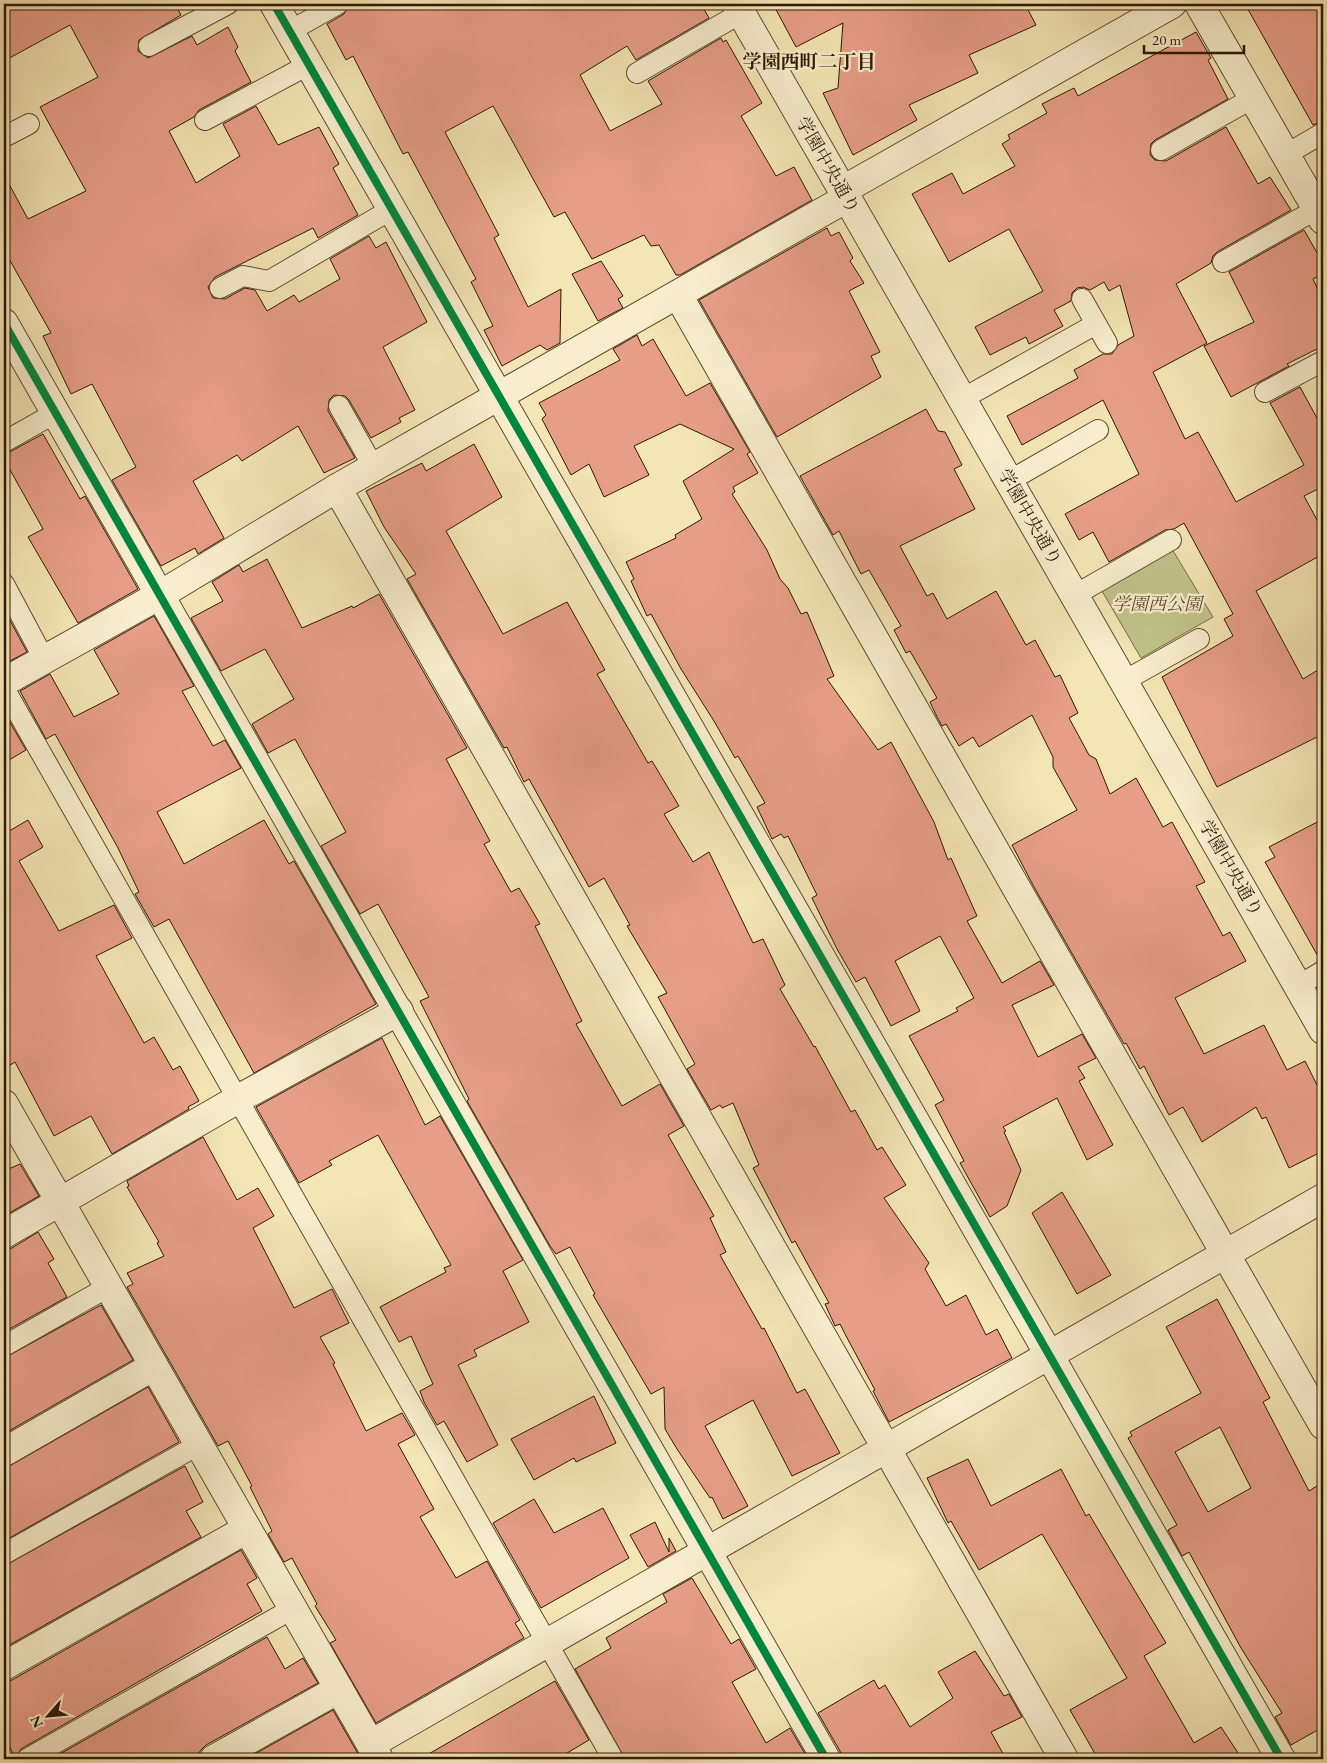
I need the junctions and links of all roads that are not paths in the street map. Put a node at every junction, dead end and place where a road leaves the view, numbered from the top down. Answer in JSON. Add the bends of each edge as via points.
{"nodes":[{"id":1,"x":228,"y":4,"type":"edge"},
{"id":2,"x":274,"y":4,"type":"edge"},
{"id":3,"x":338,"y":4,"type":"edge"},
{"id":4,"x":1172,"y":4,"type":"edge"},
{"id":5,"x":1199,"y":4,"type":"edge"},
{"id":6,"x":739,"y":8,"type":"edge"},
{"id":7,"x":290,"y":32,"type":"junction"},
{"id":8,"x":149,"y":46,"type":"dead end"},
{"id":9,"x":310,"y":64,"type":"junction"},
{"id":10,"x":637,"y":73,"type":"dead end"},
{"id":11,"x":1254,"y":98,"type":"junction"},
{"id":12,"x":205,"y":120,"type":"dead end"},
{"id":13,"x":28,"y":124,"type":"dead end"},
{"id":14,"x":1323,"y":133,"type":"edge"},
{"id":15,"x":4,"y":137,"type":"edge"},
{"id":16,"x":1161,"y":150,"type":"dead end"},
{"id":17,"x":1285,"y":155,"type":"junction"},
{"id":18,"x":845,"y":194,"type":"junction"},
{"id":19,"x":392,"y":209,"type":"junction"},
{"id":20,"x":1320,"y":215,"type":"edge"},
{"id":21,"x":1223,"y":262,"type":"dead end"},
{"id":22,"x":220,"y":288,"type":"dead end"},
{"id":23,"x":678,"y":294,"type":"junction"},
{"id":24,"x":1082,"y":299,"type":"dead end"},
{"id":25,"x":1096,"y":324,"type":"junction"},
{"id":26,"x":5,"y":327,"type":"edge"},
{"id":27,"x":1107,"y":343,"type":"dead end"},
{"id":28,"x":1323,"y":361,"type":"edge"},
{"id":29,"x":1265,"y":392,"type":"dead end"},
{"id":30,"x":499,"y":396,"type":"junction"},
{"id":31,"x":962,"y":399,"type":"junction"},
{"id":32,"x":339,"y":406,"type":"dead end"},
{"id":33,"x":55,"y":413,"type":"junction"},
{"id":34,"x":1098,"y":430,"type":"dead end"},
{"id":35,"x":4,"y":442,"type":"edge"},
{"id":36,"x":374,"y":468,"type":"junction"},
{"id":37,"x":1009,"y":481,"type":"junction"},
{"id":38,"x":337,"y":488,"type":"junction"},
{"id":39,"x":1171,"y":540,"type":"dead end"},
{"id":40,"x":4,"y":584,"type":"edge"},
{"id":41,"x":1074,"y":594,"type":"junction"},
{"id":42,"x":160,"y":595,"type":"junction"},
{"id":43,"x":1199,"y":639,"type":"dead end"},
{"id":44,"x":44,"y":659,"type":"junction"},
{"id":45,"x":1124,"y":681,"type":"junction"},
{"id":46,"x":4,"y":682,"type":"edge"},
{"id":47,"x":4,"y":688,"type":"edge"},
{"id":48,"x":1323,"y":971,"type":"edge"},
{"id":49,"x":1298,"y":986,"type":"junction"},
{"id":50,"x":399,"y":1011,"type":"junction"},
{"id":51,"x":1323,"y":1030,"type":"edge"},
{"id":52,"x":238,"y":1099,"type":"junction"},
{"id":53,"x":4,"y":1104,"type":"edge"},
{"id":54,"x":1323,"y":1198,"type":"edge"},
{"id":55,"x":59,"y":1202,"type":"junction"},
{"id":56,"x":4,"y":1234,"type":"edge"},
{"id":57,"x":1226,"y":1254,"type":"junction"},
{"id":58,"x":108,"y":1287,"type":"junction"},
{"id":59,"x":4,"y":1346,"type":"edge"},
{"id":60,"x":1049,"y":1355,"type":"junction"},
{"id":61,"x":154,"y":1366,"type":"junction"},
{"id":62,"x":1323,"y":1425,"type":"edge"},
{"id":63,"x":198,"y":1445,"type":"junction"},
{"id":64,"x":886,"y":1449,"type":"junction"},
{"id":65,"x":4,"y":1452,"type":"edge"},
{"id":66,"x":246,"y":1529,"type":"junction"},
{"id":67,"x":706,"y":1552,"type":"junction"},
{"id":68,"x":4,"y":1554,"type":"edge"},
{"id":69,"x":292,"y":1609,"type":"junction"},
{"id":70,"x":547,"y":1643,"type":"junction"},
{"id":71,"x":4,"y":1666,"type":"edge"},
{"id":72,"x":339,"y":1689,"type":"junction"},
{"id":73,"x":375,"y":1752,"type":"edge"},
{"id":74,"x":27,"y":1759,"type":"edge"},
{"id":75,"x":214,"y":1759,"type":"edge"},
{"id":76,"x":613,"y":1759,"type":"edge"},
{"id":77,"x":826,"y":1759,"type":"edge"},
{"id":78,"x":1064,"y":1759,"type":"edge"},
{"id":79,"x":1281,"y":1759,"type":"edge"}],
"edges":[{"from":1,"to":8,"type":"lane"},
{"from":2,"to":7,"type":"street"},
{"from":3,"to":7,"type":"lane"},
{"from":4,"to":18,"type":"street"},
{"from":5,"to":11,"type":"street"},
{"from":6,"to":10,"type":"lane"},
{"from":6,"to":18,"type":"street","name":"学園中央通り"},
{"from":7,"to":9,"type":"street"},
{"from":9,"to":12,"type":"lane"},
{"from":9,"to":19,"type":"street"},
{"from":11,"to":16,"type":"lane"},
{"from":11,"to":17,"type":"street"},
{"from":13,"to":15,"type":"lane"},
{"from":14,"to":17,"type":"lane"},
{"from":17,"to":20,"type":"street"},
{"from":18,"to":23,"type":"street"},
{"from":18,"to":31,"type":"street","name":"学園中央通り"},
{"from":19,"to":22,"type":"lane","via":[[269,281],[243,276]]},
{"from":19,"to":30,"type":"street"},
{"from":20,"to":21,"type":"lane"},
{"from":23,"to":30,"type":"street"},
{"from":23,"to":57,"type":"street"},
{"from":24,"to":25,"type":"lane"},
{"from":25,"to":27,"type":"lane"},
{"from":25,"to":31,"type":"lane"},
{"from":26,"to":33,"type":"street"},
{"from":28,"to":29,"type":"lane"},
{"from":30,"to":36,"type":"street"},
{"from":30,"to":60,"type":"street"},
{"from":31,"to":37,"type":"street","name":"学園中央通り"},
{"from":32,"to":36,"type":"lane"},
{"from":33,"to":35,"type":"lane"},
{"from":33,"to":42,"type":"street"},
{"from":34,"to":37,"type":"lane"},
{"from":36,"to":38,"type":"street"},
{"from":37,"to":41,"type":"street","name":"学園中央通り"},
{"from":38,"to":42,"type":"street"},
{"from":38,"to":64,"type":"street"},
{"from":39,"to":41,"type":"lane"},
{"from":40,"to":44,"type":"lane"},
{"from":41,"to":45,"type":"street","name":"学園中央通り"},
{"from":42,"to":44,"type":"street"},
{"from":42,"to":50,"type":"street"},
{"from":43,"to":45,"type":"lane"},
{"from":44,"to":46,"type":"street"},
{"from":45,"to":49,"type":"street","name":"学園中央通り"},
{"from":47,"to":52,"type":"lane"},
{"from":48,"to":49,"type":"lane"},
{"from":49,"to":51,"type":"street","name":"学園中央通り"},
{"from":50,"to":52,"type":"street"},
{"from":50,"to":67,"type":"street"},
{"from":52,"to":55,"type":"street"},
{"from":52,"to":70,"type":"lane"},
{"from":53,"to":55,"type":"street"},
{"from":54,"to":57,"type":"street"},
{"from":55,"to":56,"type":"street"},
{"from":55,"to":58,"type":"street"},
{"from":57,"to":60,"type":"street"},
{"from":57,"to":62,"type":"street"},
{"from":58,"to":59,"type":"lane"},
{"from":58,"to":61,"type":"street"},
{"from":60,"to":64,"type":"street"},
{"from":60,"to":79,"type":"street"},
{"from":61,"to":63,"type":"street"},
{"from":61,"to":65,"type":"street"},
{"from":63,"to":66,"type":"street"},
{"from":63,"to":68,"type":"lane"},
{"from":64,"to":67,"type":"street"},
{"from":64,"to":78,"type":"street"},
{"from":66,"to":69,"type":"street"},
{"from":66,"to":71,"type":"street"},
{"from":67,"to":70,"type":"street"},
{"from":67,"to":77,"type":"street"},
{"from":69,"to":72,"type":"street"},
{"from":69,"to":74,"type":"lane"},
{"from":70,"to":73,"type":"street"},
{"from":70,"to":76,"type":"lane"},
{"from":72,"to":73,"type":"street"},
{"from":72,"to":75,"type":"street"}]}
